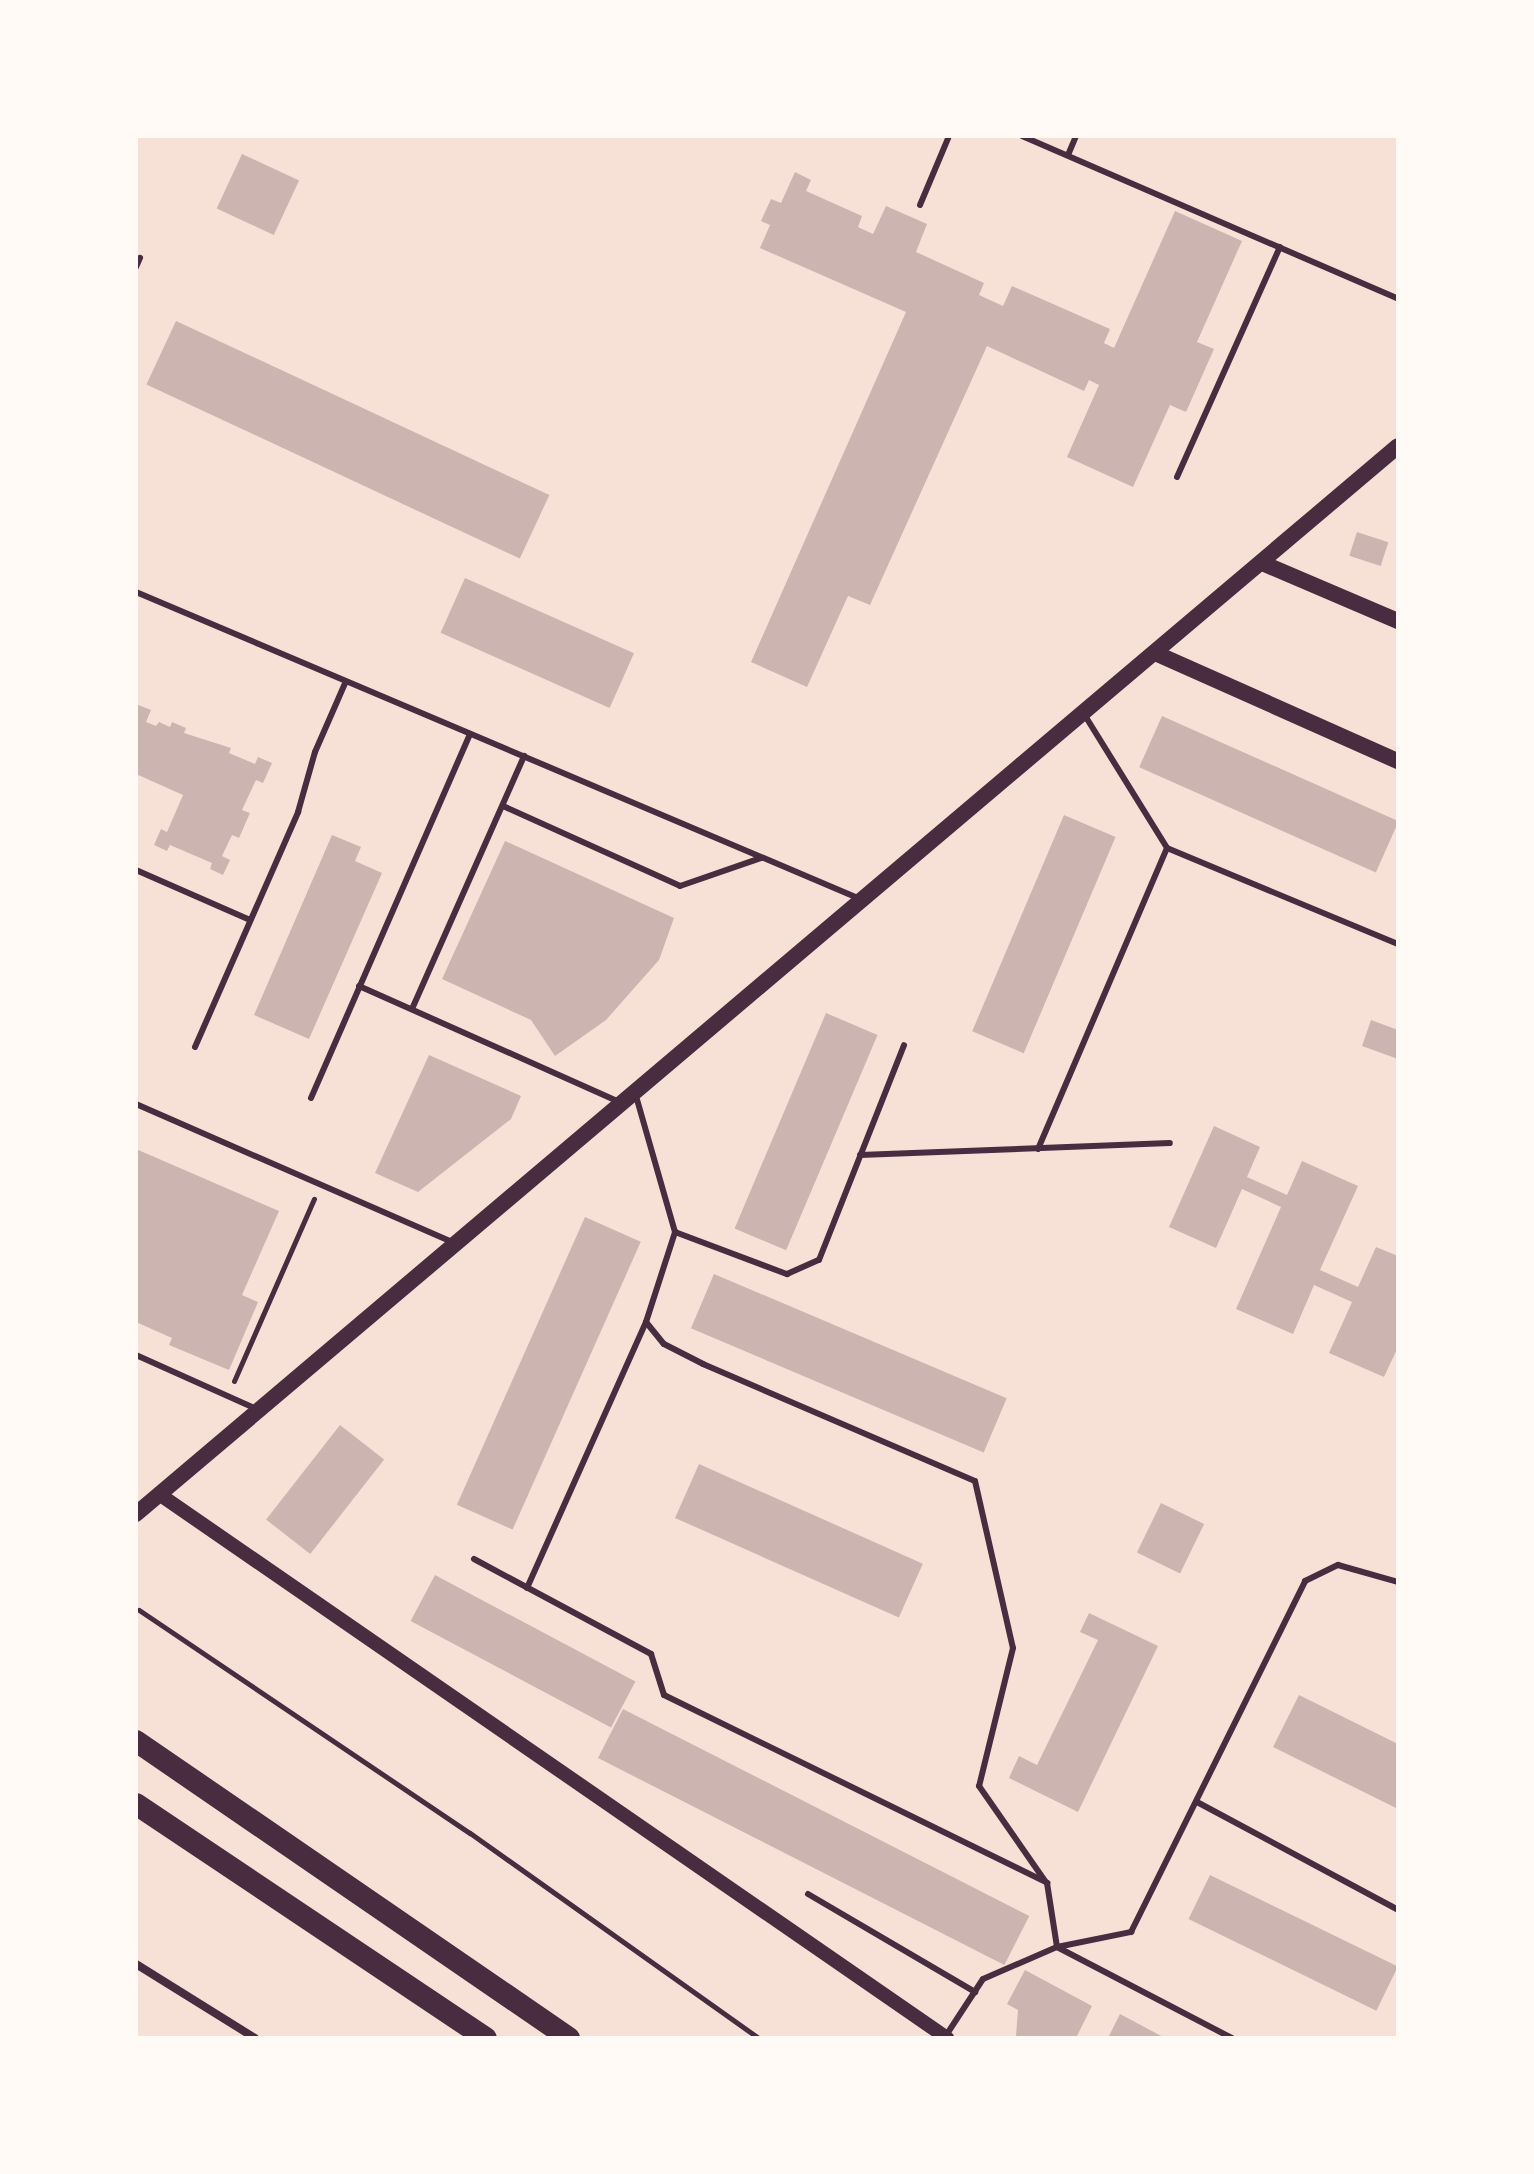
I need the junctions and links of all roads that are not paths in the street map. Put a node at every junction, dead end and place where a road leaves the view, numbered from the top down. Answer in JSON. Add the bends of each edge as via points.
{"nodes":[{"id":1,"x":949,"y":136,"type":"edge"},
{"id":2,"x":1022,"y":136,"type":"edge"},
{"id":3,"x":1076,"y":136,"type":"edge"},
{"id":4,"x":1068,"y":155,"type":"junction"},
{"id":5,"x":920,"y":205,"type":"dead end"},
{"id":6,"x":1280,"y":247,"type":"junction"},
{"id":7,"x":140,"y":258,"type":"dead end"},
{"id":8,"x":136,"y":267,"type":"edge"},
{"id":9,"x":1398,"y":299,"type":"edge"},
{"id":10,"x":1398,"y":446,"type":"edge"},
{"id":11,"x":1177,"y":477,"type":"dead end"},
{"id":12,"x":1262,"y":563,"type":"junction"},
{"id":13,"x":136,"y":592,"type":"edge"},
{"id":14,"x":1398,"y":621,"type":"edge"},
{"id":15,"x":1155,"y":653,"type":"junction"},
{"id":16,"x":346,"y":681,"type":"junction"},
{"id":17,"x":1084,"y":714,"type":"junction"},
{"id":18,"x":470,"y":734,"type":"junction"},
{"id":19,"x":524,"y":756,"type":"junction"},
{"id":20,"x":1398,"y":761,"type":"edge"},
{"id":21,"x":503,"y":806,"type":"junction"},
{"id":22,"x":1167,"y":848,"type":"junction"},
{"id":23,"x":762,"y":858,"type":"junction"},
{"id":24,"x":136,"y":870,"type":"edge"},
{"id":25,"x":863,"y":900,"type":"junction"},
{"id":26,"x":250,"y":920,"type":"junction"},
{"id":27,"x":1398,"y":944,"type":"edge"},
{"id":28,"x":359,"y":986,"type":"junction"},
{"id":29,"x":412,"y":1009,"type":"junction"},
{"id":30,"x":904,"y":1045,"type":"dead end"},
{"id":31,"x":195,"y":1047,"type":"dead end"},
{"id":32,"x":311,"y":1098,"type":"dead end"},
{"id":33,"x":629,"y":1098,"type":"junction"},
{"id":34,"x":136,"y":1104,"type":"edge"},
{"id":35,"x":1170,"y":1143,"type":"dead end"},
{"id":36,"x":1038,"y":1149,"type":"junction"},
{"id":37,"x":860,"y":1155,"type":"junction"},
{"id":38,"x":675,"y":1232,"type":"junction"},
{"id":39,"x":456,"y":1244,"type":"junction"},
{"id":40,"x":646,"y":1322,"type":"junction"},
{"id":41,"x":136,"y":1355,"type":"edge"},
{"id":42,"x":258,"y":1410,"type":"junction"},
{"id":43,"x":159,"y":1494,"type":"junction"},
{"id":44,"x":136,"y":1514,"type":"edge"},
{"id":45,"x":474,"y":1559,"type":"dead end"},
{"id":46,"x":1398,"y":1582,"type":"edge"},
{"id":47,"x":527,"y":1588,"type":"junction"},
{"id":48,"x":136,"y":1741,"type":"edge"},
{"id":49,"x":1197,"y":1802,"type":"junction"},
{"id":50,"x":136,"y":1804,"type":"edge"},
{"id":51,"x":1047,"y":1883,"type":"junction"},
{"id":52,"x":808,"y":1894,"type":"dead end"},
{"id":53,"x":1398,"y":1910,"type":"edge"},
{"id":54,"x":1057,"y":1947,"type":"junction"},
{"id":55,"x":136,"y":1964,"type":"edge"},
{"id":56,"x":975,"y":1992,"type":"junction"},
{"id":57,"x":946,"y":2037,"type":"edge"},
{"id":58,"x":255,"y":2038,"type":"edge"},
{"id":59,"x":486,"y":2038,"type":"edge"},
{"id":60,"x":569,"y":2038,"type":"edge"},
{"id":61,"x":1232,"y":2038,"type":"edge"}],
"edges":[{"from":1,"to":5,"type":"lane"},
{"from":2,"to":4,"type":"lane"},
{"from":3,"to":4,"type":"lane"},
{"from":4,"to":6,"type":"lane"},
{"from":6,"to":9,"type":"lane"},
{"from":6,"to":11,"type":"lane"},
{"from":7,"to":8,"type":"lane"},
{"from":10,"to":12,"type":"main road"},
{"from":12,"to":14,"type":"main road"},
{"from":12,"to":15,"type":"main road"},
{"from":13,"to":16,"type":"lane"},
{"from":15,"to":17,"type":"main road"},
{"from":15,"to":20,"type":"main road"},
{"from":16,"to":18,"type":"lane"},
{"from":16,"to":26,"type":"lane"},
{"from":17,"to":22,"type":"lane"},
{"from":17,"to":25,"type":"main road"},
{"from":18,"to":19,"type":"lane"},
{"from":18,"to":28,"type":"lane"},
{"from":19,"to":21,"type":"lane"},
{"from":19,"to":23,"type":"lane"},
{"from":21,"to":23,"type":"lane","via":[[680,886]]},
{"from":21,"to":29,"type":"lane"},
{"from":22,"to":27,"type":"lane"},
{"from":22,"to":36,"type":"lane"},
{"from":23,"to":25,"type":"lane"},
{"from":24,"to":26,"type":"lane"},
{"from":25,"to":33,"type":"main road"},
{"from":26,"to":31,"type":"lane"},
{"from":28,"to":29,"type":"lane"},
{"from":28,"to":32,"type":"lane"},
{"from":29,"to":33,"type":"lane"},
{"from":30,"to":37,"type":"lane"},
{"from":33,"to":38,"type":"lane"},
{"from":33,"to":39,"type":"main road"},
{"from":34,"to":39,"type":"lane"},
{"from":35,"to":36,"type":"lane"},
{"from":36,"to":37,"type":"lane"},
{"from":37,"to":38,"type":"lane","via":[[819,1260],[787,1274]]},
{"from":38,"to":40,"type":"lane"},
{"from":39,"to":42,"type":"main road"},
{"from":40,"to":47,"type":"lane"},
{"from":40,"to":51,"type":"lane","via":[[664,1344],[703,1364],[975,1481],[1013,1648],[979,1786]]},
{"from":41,"to":42,"type":"lane"},
{"from":42,"to":43,"type":"main road"},
{"from":43,"to":44,"type":"main road"},
{"from":43,"to":57,"type":"street"},
{"from":45,"to":47,"type":"lane"},
{"from":46,"to":49,"type":"lane","via":[[1338,1565],[1305,1581]]},
{"from":47,"to":51,"type":"lane","via":[[651,1654],[664,1695]]},
{"from":48,"to":60,"type":"highway"},
{"from":49,"to":53,"type":"lane"},
{"from":49,"to":54,"type":"lane","via":[[1131,1932]]},
{"from":50,"to":59,"type":"highway"},
{"from":51,"to":54,"type":"lane"},
{"from":52,"to":56,"type":"lane"},
{"from":54,"to":56,"type":"lane","via":[[983,1979]]},
{"from":54,"to":61,"type":"lane"},
{"from":55,"to":58,"type":"street"},
{"from":56,"to":57,"type":"lane"}]}
